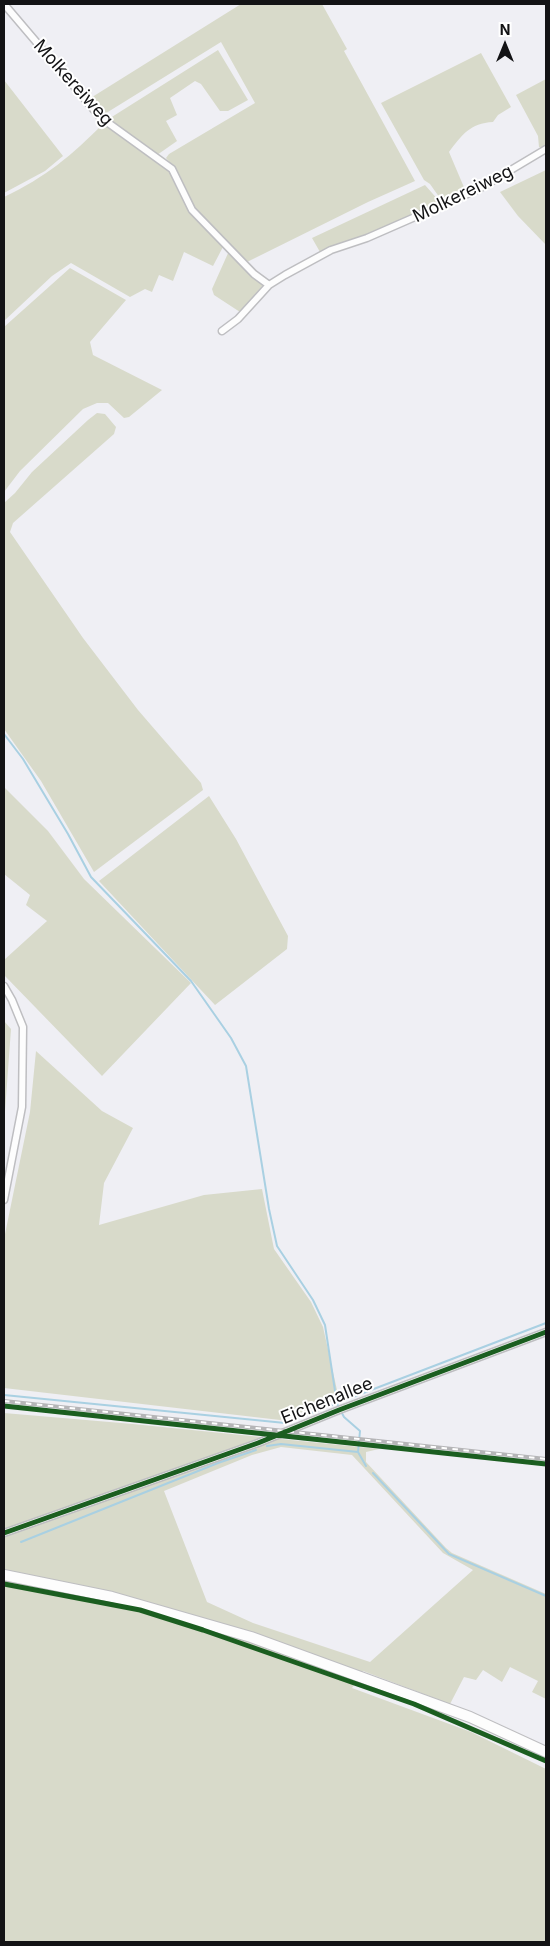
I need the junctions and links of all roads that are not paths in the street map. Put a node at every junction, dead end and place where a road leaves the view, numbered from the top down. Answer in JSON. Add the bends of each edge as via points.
{"nodes":[{"id":1,"x":4,"y":4,"type":"edge"},
{"id":2,"x":546,"y":149,"type":"edge"},
{"id":3,"x":269,"y":285,"type":"junction"},
{"id":4,"x":222,"y":330,"type":"dead end"},
{"id":5,"x":4,"y":986,"type":"edge"},
{"id":6,"x":4,"y":1200,"type":"edge"},
{"id":7,"x":546,"y":1332,"type":"edge"},
{"id":8,"x":4,"y":1533,"type":"edge"},
{"id":9,"x":4,"y":1575,"type":"edge"},
{"id":10,"x":546,"y":1752,"type":"edge"}],
"edges":[{"from":1,"to":3,"type":"street","name":"Molkereiweg","via":[[100,117],[172,169],[192,210],[254,274]]},
{"from":2,"to":3,"type":"street","name":"Molkereiweg","via":[[479,188],[367,238],[331,250]]},
{"from":3,"to":4,"type":"street","name":"Molkereiweg","via":[[238,319]]},
{"from":5,"to":6,"type":"street","via":[[22,1027],[22,1107]]},
{"from":7,"to":8,"type":"street","name":"Eichenallee","via":[[258,1443]]},
{"from":9,"to":10,"type":"main road","via":[[112,1597],[251,1637],[470,1717]]}]}
